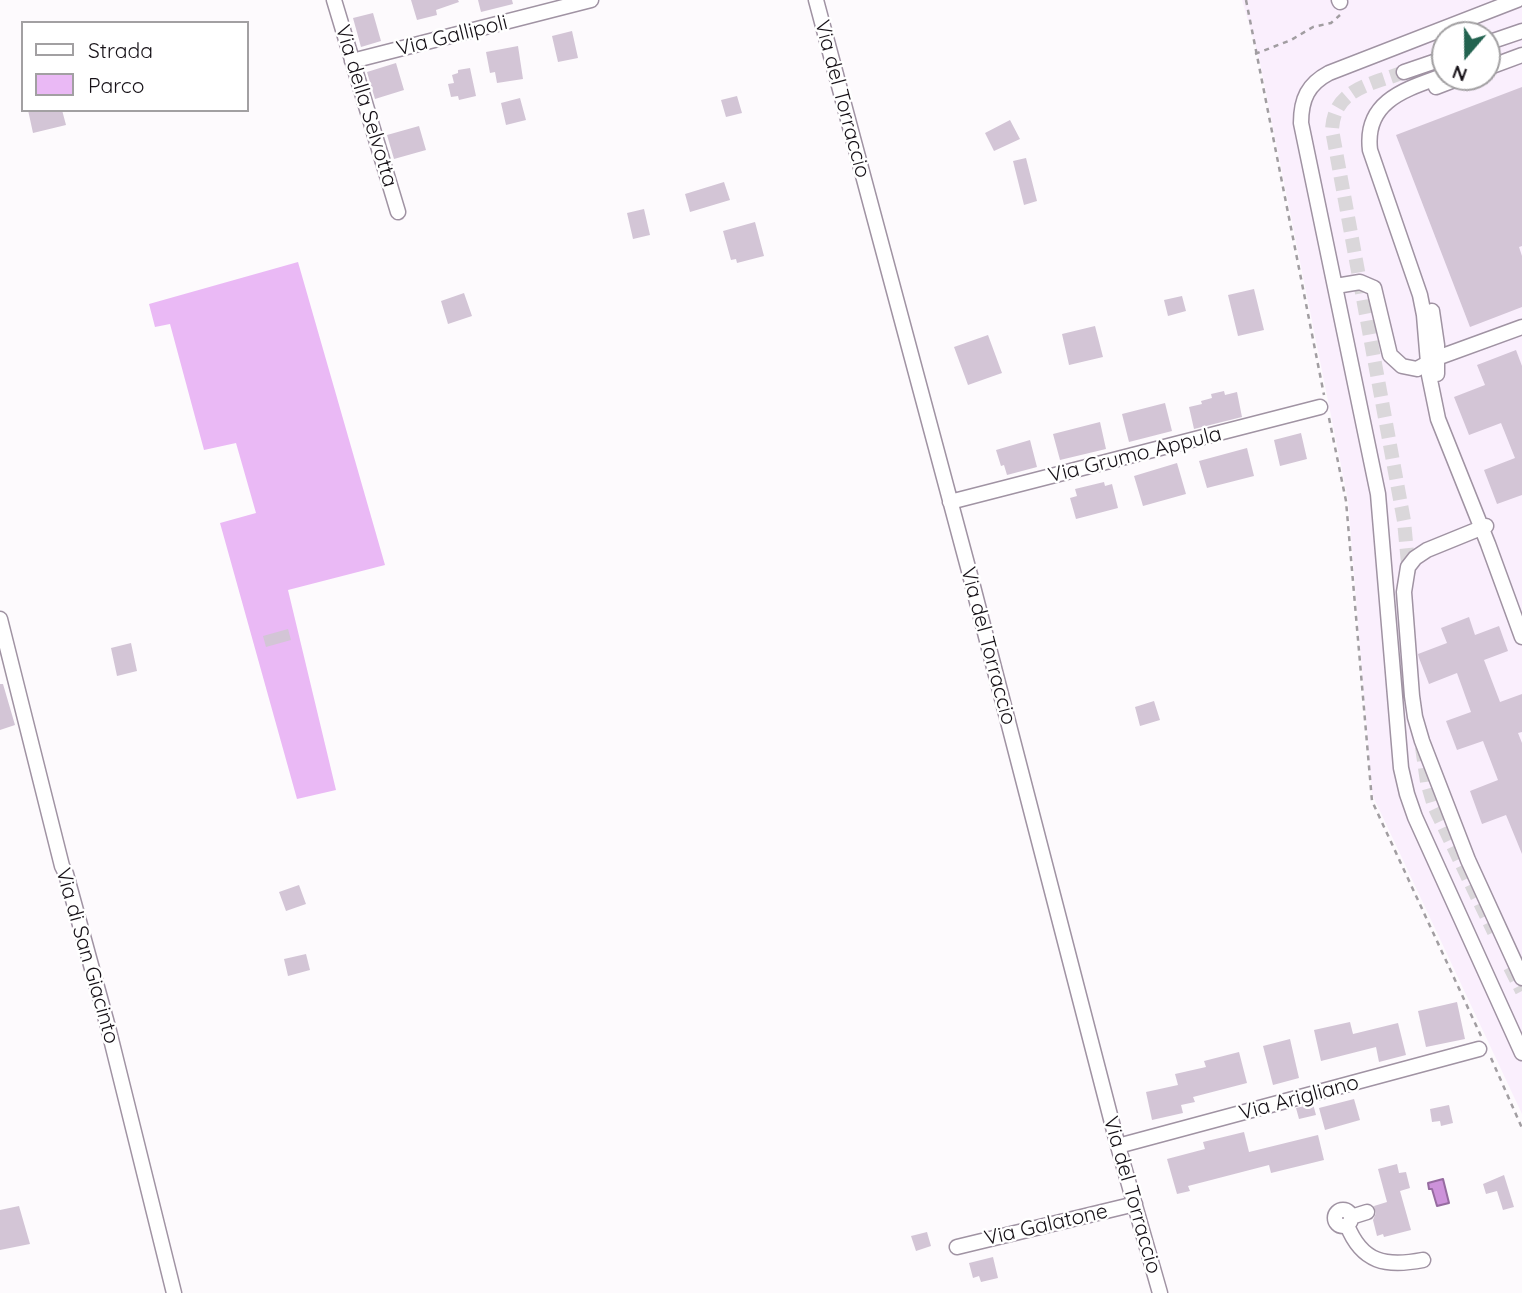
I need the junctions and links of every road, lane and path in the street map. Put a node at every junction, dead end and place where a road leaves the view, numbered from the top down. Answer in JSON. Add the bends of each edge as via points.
{"nodes":[{"id":1,"x":334,"y":0,"type":"edge"},
{"id":2,"x":592,"y":0,"type":"edge"},
{"id":3,"x":816,"y":0,"type":"edge"},
{"id":4,"x":1246,"y":0,"type":"edge"},
{"id":5,"x":1517,"y":0,"type":"edge"},
{"id":6,"x":1339,"y":1,"type":"edge"},
{"id":7,"x":1522,"y":31,"type":"edge"},
{"id":8,"x":1501,"y":38,"type":"edge"},
{"id":9,"x":1522,"y":47,"type":"edge"},
{"id":10,"x":1255,"y":54,"type":"junction"},
{"id":11,"x":1501,"y":55,"type":"edge"},
{"id":12,"x":1522,"y":55,"type":"edge"},
{"id":13,"x":352,"y":61,"type":"junction"},
{"id":14,"x":1431,"y":63,"type":"edge"},
{"id":15,"x":1501,"y":63,"type":"edge"},
{"id":16,"x":1404,"y":72,"type":"tunnel mouth"},
{"id":17,"x":1431,"y":80,"type":"edge"},
{"id":18,"x":1431,"y":90,"type":"edge"},
{"id":19,"x":398,"y":212,"type":"dead end"},
{"id":20,"x":1336,"y":286,"type":"junction"},
{"id":21,"x":1522,"y":327,"type":"edge"},
{"id":22,"x":1433,"y":361,"type":"junction"},
{"id":23,"x":1320,"y":407,"type":"dead end"},
{"id":24,"x":950,"y":502,"type":"junction"},
{"id":25,"x":1485,"y":530,"type":"junction"},
{"id":26,"x":0,"y":619,"type":"edge"},
{"id":27,"x":1522,"y":623,"type":"edge"},
{"id":28,"x":1522,"y":637,"type":"edge"},
{"id":29,"x":1522,"y":966,"type":"tunnel mouth"},
{"id":30,"x":1522,"y":978,"type":"tunnel mouth"},
{"id":31,"x":1479,"y":1049,"type":"dead end"},
{"id":32,"x":1522,"y":1053,"type":"edge"},
{"id":33,"x":1522,"y":1128,"type":"edge"},
{"id":34,"x":1118,"y":1146,"type":"junction"},
{"id":35,"x":1135,"y":1204,"type":"junction"},
{"id":36,"x":1367,"y":1212,"type":"dead end"},
{"id":37,"x":957,"y":1247,"type":"dead end"},
{"id":38,"x":1423,"y":1260,"type":"dead end"},
{"id":39,"x":174,"y":1293,"type":"edge"},
{"id":40,"x":1160,"y":1293,"type":"edge"}],
"edges":[{"from":1,"to":13,"type":"street","name":"Via della Selvotta"},
{"from":2,"to":13,"type":"street","name":"Via Gallipoli"},
{"from":3,"to":24,"type":"street","name":"Via del Torraccio"},
{"from":4,"to":10,"type":"path"},
{"from":5,"to":20,"type":"street","via":[[1341,67],[1308,90],[1301,129]]},
{"from":6,"to":10,"type":"path","via":[[1342,10],[1336,20]]},
{"from":7,"to":8,"type":"street"},
{"from":9,"to":11,"type":"street"},
{"from":10,"to":33,"type":"path","via":[[1346,501],[1372,801]]},
{"from":12,"to":15,"type":"street"},
{"from":13,"to":19,"type":"street","name":"Via della Selvotta"},
{"from":14,"to":16,"type":"street"},
{"from":17,"to":22,"type":"street","via":[[1389,100],[1374,118],[1369,138],[1372,162],[1420,295]]},
{"from":18,"to":22,"type":"street","via":[[1392,107],[1377,138],[1379,159],[1431,309],[1436,330]]},
{"from":20,"to":22,"type":"street","via":[[1360,282],[1372,286],[1391,358],[1409,369]]},
{"from":20,"to":32,"type":"street","via":[[1378,494],[1405,787]]},
{"from":21,"to":22,"type":"street"},
{"from":22,"to":25,"type":"street","via":[[1433,398],[1440,425]]},
{"from":23,"to":24,"type":"street","name":"Via Grumo Appula"},
{"from":24,"to":34,"type":"street","name":"Via del Torraccio"},
{"from":25,"to":27,"type":"street"},
{"from":25,"to":28,"type":"street"},
{"from":25,"to":29,"type":"street","via":[[1432,552],[1413,569],[1416,692],[1423,728],[1466,841]]},
{"from":25,"to":30,"type":"street","via":[[1427,550],[1408,567],[1404,592],[1412,696],[1422,741],[1468,860]]},
{"from":26,"to":39,"type":"street","name":"Via di San Giacinto"},
{"from":31,"to":34,"type":"street","name":"Via Arigliano"},
{"from":34,"to":35,"type":"street","name":"Via del Torraccio"},
{"from":35,"to":37,"type":"street","name":"Via Galatone"},
{"from":35,"to":40,"type":"street","name":"Via del Torraccio"},
{"from":36,"to":38,"type":"street","via":[[1349,1221],[1353,1240],[1369,1256],[1394,1264]]}]}
